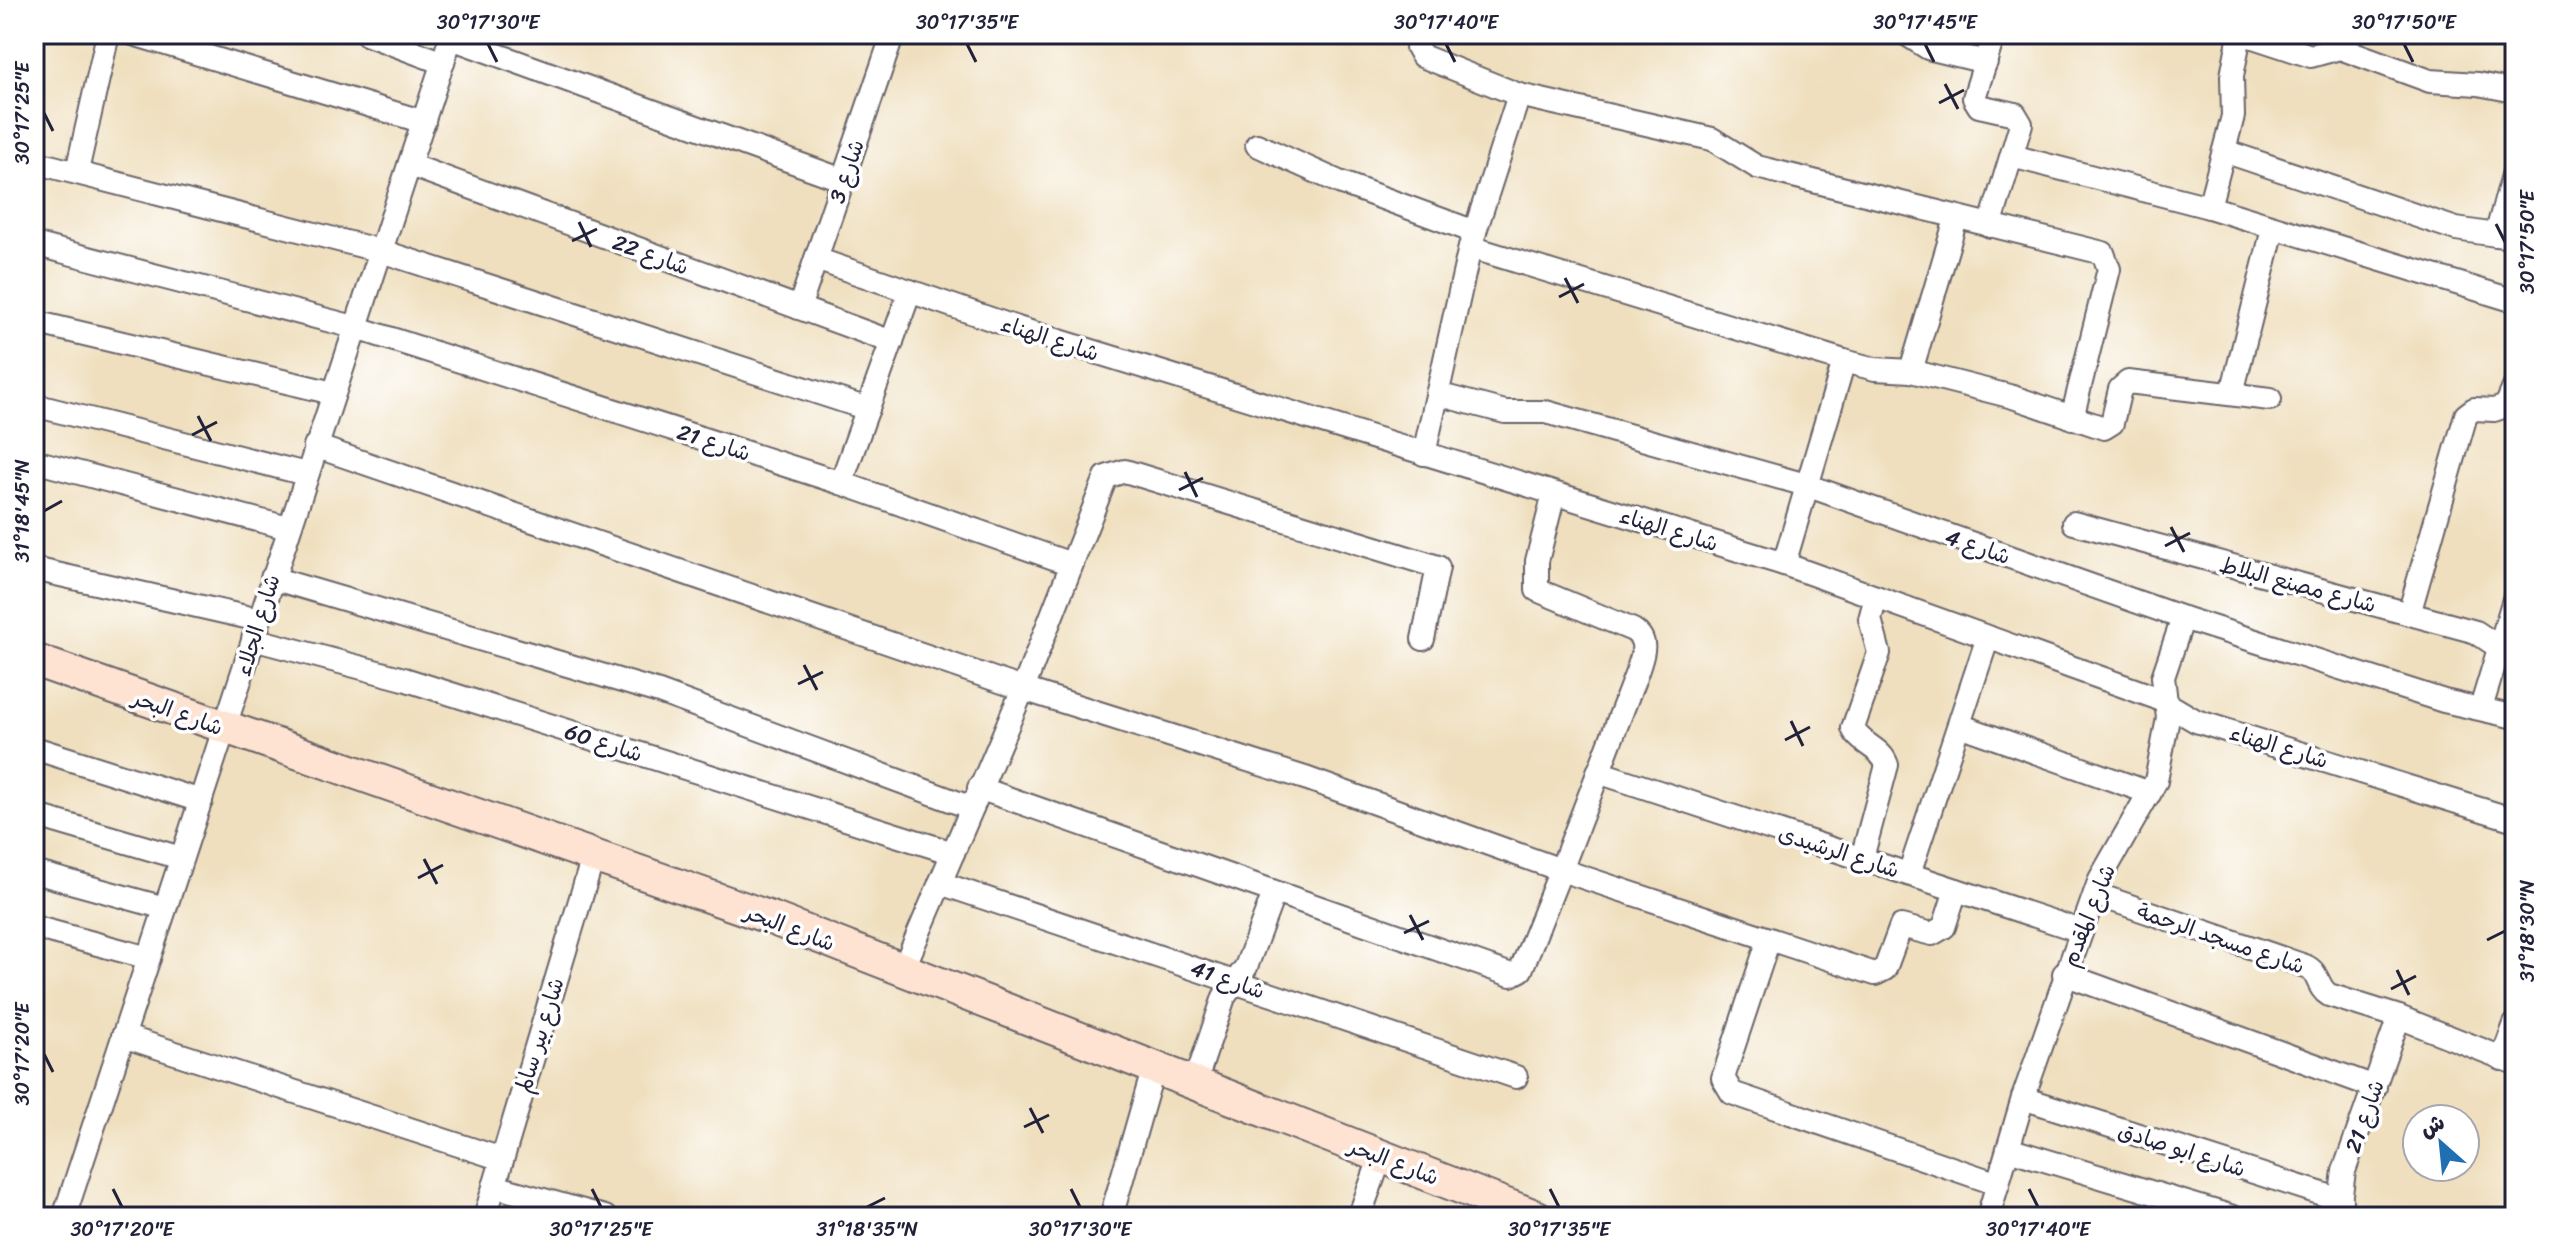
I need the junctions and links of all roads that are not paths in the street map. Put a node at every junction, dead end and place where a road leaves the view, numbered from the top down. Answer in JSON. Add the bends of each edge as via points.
{"nodes":[{"id":1,"x":108,"y":34,"type":"edge"},
{"id":2,"x":133,"y":34,"type":"edge"},
{"id":3,"x":366,"y":34,"type":"edge"},
{"id":4,"x":893,"y":34,"type":"edge"},
{"id":5,"x":1418,"y":34,"type":"edge"},
{"id":6,"x":1906,"y":34,"type":"edge"},
{"id":7,"x":1994,"y":34,"type":"edge"},
{"id":8,"x":2242,"y":34,"type":"edge"},
{"id":9,"x":452,"y":36,"type":"edge"},
{"id":10,"x":1986,"y":62,"type":"junction"},
{"id":11,"x":443,"y":63,"type":"junction"},
{"id":12,"x":2515,"y":91,"type":"edge"},
{"id":13,"x":1519,"y":95,"type":"junction"},
{"id":14,"x":424,"y":122,"type":"junction"},
{"id":15,"x":1257,"y":145,"type":"dead end"},
{"id":16,"x":2224,"y":151,"type":"junction"},
{"id":17,"x":2012,"y":156,"type":"junction"},
{"id":18,"x":34,"y":162,"type":"edge"},
{"id":19,"x":410,"y":165,"type":"junction"},
{"id":20,"x":2515,"y":168,"type":"edge"},
{"id":21,"x":77,"y":171,"type":"junction"},
{"id":22,"x":843,"y":180,"type":"junction"},
{"id":23,"x":2209,"y":207,"type":"junction"},
{"id":24,"x":1956,"y":219,"type":"junction"},
{"id":25,"x":1990,"y":226,"type":"junction"},
{"id":26,"x":2273,"y":229,"type":"junction"},
{"id":27,"x":2506,"y":236,"type":"edge"},
{"id":28,"x":1473,"y":240,"type":"junction"},
{"id":29,"x":34,"y":244,"type":"edge"},
{"id":30,"x":381,"y":251,"type":"junction"},
{"id":31,"x":816,"y":259,"type":"junction"},
{"id":32,"x":910,"y":291,"type":"junction"},
{"id":33,"x":2515,"y":301,"type":"edge"},
{"id":34,"x":799,"y":308,"type":"junction"},
{"id":35,"x":34,"y":322,"type":"edge"},
{"id":36,"x":354,"y":327,"type":"junction"},
{"id":37,"x":892,"y":342,"type":"junction"},
{"id":38,"x":1844,"y":361,"type":"junction"},
{"id":39,"x":1911,"y":371,"type":"junction"},
{"id":40,"x":2515,"y":385,"type":"edge"},
{"id":41,"x":333,"y":393,"type":"junction"},
{"id":42,"x":2232,"y":393,"type":"junction"},
{"id":43,"x":1437,"y":394,"type":"junction"},
{"id":44,"x":2270,"y":399,"type":"dead end"},
{"id":45,"x":34,"y":405,"type":"edge"},
{"id":46,"x":868,"y":409,"type":"junction"},
{"id":47,"x":2072,"y":418,"type":"junction"},
{"id":48,"x":315,"y":446,"type":"junction"},
{"id":49,"x":1424,"y":454,"type":"junction"},
{"id":50,"x":34,"y":461,"type":"edge"},
{"id":51,"x":306,"y":474,"type":"junction"},
{"id":52,"x":841,"y":483,"type":"junction"},
{"id":53,"x":1806,"y":485,"type":"junction"},
{"id":54,"x":1554,"y":494,"type":"junction"},
{"id":55,"x":2074,"y":523,"type":"dead end"},
{"id":56,"x":288,"y":528,"type":"junction"},
{"id":57,"x":1071,"y":564,"type":"junction"},
{"id":58,"x":1784,"y":564,"type":"junction"},
{"id":59,"x":34,"y":569,"type":"edge"},
{"id":60,"x":272,"y":578,"type":"junction"},
{"id":61,"x":2515,"y":596,"type":"edge"},
{"id":62,"x":1876,"y":597,"type":"junction"},
{"id":63,"x":2409,"y":614,"type":"junction"},
{"id":64,"x":2183,"y":618,"type":"junction"},
{"id":65,"x":256,"y":630,"type":"junction"},
{"id":66,"x":1988,"y":637,"type":"junction"},
{"id":67,"x":1423,"y":639,"type":"dead end"},
{"id":68,"x":2507,"y":653,"type":"edge"},
{"id":69,"x":34,"y":660,"type":"edge"},
{"id":70,"x":1023,"y":689,"type":"junction"},
{"id":71,"x":2166,"y":702,"type":"junction"},
{"id":72,"x":2481,"y":708,"type":"junction"},
{"id":73,"x":2515,"y":717,"type":"edge"},
{"id":74,"x":1959,"y":725,"type":"junction"},
{"id":75,"x":226,"y":729,"type":"junction"},
{"id":76,"x":34,"y":748,"type":"edge"},
{"id":77,"x":1598,"y":772,"type":"junction"},
{"id":78,"x":2150,"y":793,"type":"junction"},
{"id":79,"x":976,"y":798,"type":"junction"},
{"id":80,"x":201,"y":801,"type":"junction"},
{"id":81,"x":34,"y":815,"type":"edge"},
{"id":82,"x":2515,"y":820,"type":"edge"},
{"id":83,"x":953,"y":853,"type":"junction"},
{"id":84,"x":594,"y":854,"type":"junction"},
{"id":85,"x":181,"y":858,"type":"junction"},
{"id":86,"x":1862,"y":858,"type":"junction"},
{"id":87,"x":1561,"y":870,"type":"junction"},
{"id":88,"x":34,"y":872,"type":"edge"},
{"id":89,"x":1909,"y":874,"type":"junction"},
{"id":90,"x":940,"y":883,"type":"junction"},
{"id":91,"x":1956,"y":890,"type":"junction"},
{"id":92,"x":1274,"y":893,"type":"junction"},
{"id":93,"x":2095,"y":894,"type":"junction"},
{"id":94,"x":165,"y":908,"type":"junction"},
{"id":95,"x":34,"y":927,"type":"edge"},
{"id":96,"x":2081,"y":931,"type":"junction"},
{"id":97,"x":1769,"y":939,"type":"junction"},
{"id":98,"x":149,"y":958,"type":"junction"},
{"id":99,"x":902,"y":972,"type":"junction"},
{"id":100,"x":2064,"y":974,"type":"junction"},
{"id":101,"x":1235,"y":981,"type":"junction"},
{"id":102,"x":2399,"y":1017,"type":"junction"},
{"id":103,"x":2515,"y":1024,"type":"edge"},
{"id":104,"x":123,"y":1036,"type":"junction"},
{"id":105,"x":2508,"y":1061,"type":"edge"},
{"id":106,"x":1154,"y":1067,"type":"junction"},
{"id":107,"x":1516,"y":1077,"type":"dead end"},
{"id":108,"x":1195,"y":1083,"type":"junction"},
{"id":109,"x":2375,"y":1087,"type":"junction"},
{"id":110,"x":2023,"y":1098,"type":"junction"},
{"id":111,"x":2008,"y":1149,"type":"junction"},
{"id":112,"x":1381,"y":1156,"type":"junction"},
{"id":113,"x":502,"y":1159,"type":"junction"},
{"id":114,"x":1998,"y":1184,"type":"junction"},
{"id":115,"x":494,"y":1186,"type":"junction"},
{"id":116,"x":2340,"y":1209,"type":"edge"},
{"id":117,"x":64,"y":1217,"type":"edge"},
{"id":118,"x":485,"y":1217,"type":"edge"},
{"id":119,"x":605,"y":1217,"type":"edge"},
{"id":120,"x":1111,"y":1217,"type":"edge"},
{"id":121,"x":1359,"y":1217,"type":"edge"},
{"id":122,"x":1537,"y":1217,"type":"edge"},
{"id":123,"x":1988,"y":1217,"type":"edge"},
{"id":124,"x":2233,"y":1217,"type":"edge"}],
"edges":[{"from":1,"to":21,"type":"street"},
{"from":2,"to":14,"type":"street"},
{"from":3,"to":11,"type":"street"},
{"from":4,"to":22,"type":"street","name":"شارع 3"},
{"from":5,"to":13,"type":"street","via":[[1422,56]]},
{"from":6,"to":10,"type":"street","via":[[1928,48]]},
{"from":7,"to":10,"type":"street"},
{"from":8,"to":12,"type":"street","via":[[2311,56],[2340,48],[2430,81]]},
{"from":8,"to":16,"type":"street","via":[[2232,76],[2235,106]]},
{"from":9,"to":11,"type":"street","name":"شارع الجلاء"},
{"from":9,"to":22,"type":"street"},
{"from":10,"to":17,"type":"street","via":[[1974,98],[1979,106],[2021,118]]},
{"from":11,"to":14,"type":"street","name":"شارع الجلاء"},
{"from":13,"to":24,"type":"street","via":[[1712,139],[1757,167]]},
{"from":13,"to":28,"type":"street"},
{"from":14,"to":19,"type":"street","name":"شارع الجلاء"},
{"from":15,"to":28,"type":"street"},
{"from":16,"to":23,"type":"street"},
{"from":16,"to":27,"type":"street","via":[[2456,229]]},
{"from":17,"to":23,"type":"street"},
{"from":17,"to":25,"type":"street"},
{"from":18,"to":21,"type":"street"},
{"from":19,"to":30,"type":"street","name":"شارع الجلاء"},
{"from":19,"to":34,"type":"street","name":"شارع 22"},
{"from":20,"to":27,"type":"street"},
{"from":21,"to":30,"type":"street"},
{"from":22,"to":31,"type":"street","name":"شارع 3"},
{"from":23,"to":26,"type":"street"},
{"from":24,"to":25,"type":"street"},
{"from":24,"to":39,"type":"street"},
{"from":25,"to":47,"type":"street","via":[[2096,250],[2107,260]]},
{"from":26,"to":33,"type":"street"},
{"from":26,"to":42,"type":"street"},
{"from":28,"to":38,"type":"street"},
{"from":28,"to":43,"type":"street"},
{"from":29,"to":36,"type":"street","name":"شارع 21"},
{"from":30,"to":36,"type":"street","name":"شارع الجلاء"},
{"from":30,"to":46,"type":"street"},
{"from":31,"to":32,"type":"street","name":"شارع الهناء"},
{"from":31,"to":34,"type":"street","name":"شارع 3"},
{"from":32,"to":37,"type":"street"},
{"from":32,"to":49,"type":"street","name":"شارع الهناء"},
{"from":34,"to":37,"type":"street","name":"شارع 22"},
{"from":35,"to":41,"type":"street"},
{"from":36,"to":41,"type":"street","name":"شارع الجلاء"},
{"from":36,"to":52,"type":"street","name":"شارع 21"},
{"from":37,"to":46,"type":"street"},
{"from":38,"to":39,"type":"street"},
{"from":38,"to":53,"type":"street"},
{"from":39,"to":47,"type":"street"},
{"from":40,"to":63,"type":"street","via":[[2506,406],[2474,409],[2466,415]]},
{"from":41,"to":48,"type":"street","name":"شارع الجلاء"},
{"from":42,"to":44,"type":"street"},
{"from":42,"to":47,"type":"street","via":[[2128,382],[2120,389],[2110,426]]},
{"from":43,"to":49,"type":"street"},
{"from":43,"to":53,"type":"street","name":"شارع 4","via":[[1505,412],[1546,412]]},
{"from":45,"to":51,"type":"street"},
{"from":46,"to":52,"type":"street"},
{"from":48,"to":51,"type":"street","name":"شارع الجلاء"},
{"from":48,"to":70,"type":"street"},
{"from":49,"to":54,"type":"street","name":"شارع الهناء"},
{"from":50,"to":56,"type":"street"},
{"from":51,"to":56,"type":"street","name":"شارع الجلاء"},
{"from":52,"to":57,"type":"street","name":"شارع 21"},
{"from":53,"to":58,"type":"street"},
{"from":53,"to":64,"type":"street","name":"شارع 4"},
{"from":54,"to":58,"type":"street","name":"شارع الهناء"},
{"from":54,"to":77,"type":"street","via":[[1537,561],[1537,590],[1633,630],[1644,645]]},
{"from":55,"to":63,"type":"street","name":"شارع مصنع البلاط"},
{"from":56,"to":60,"type":"street","name":"شارع الجلاء"},
{"from":57,"to":67,"type":"street","via":[[1106,477],[1125,471],[1438,567]]},
{"from":57,"to":70,"type":"street"},
{"from":58,"to":62,"type":"street","name":"شارع الهناء"},
{"from":59,"to":65,"type":"street","name":"شارع 60"},
{"from":60,"to":65,"type":"street","name":"شارع الجلاء"},
{"from":60,"to":79,"type":"street","via":[[659,692]]},
{"from":61,"to":68,"type":"street"},
{"from":62,"to":66,"type":"street","name":"شارع الهناء"},
{"from":62,"to":86,"type":"street","via":[[1870,619],[1879,653],[1853,728],[1887,765]]},
{"from":63,"to":68,"type":"street","name":"شارع مصنع البلاط","via":[[2483,635]]},
{"from":64,"to":71,"type":"street","name":"شارع المقدم","via":[[2163,677]]},
{"from":64,"to":72,"type":"street","name":"شارع 4"},
{"from":65,"to":75,"type":"street","name":"شارع الجلاء"},
{"from":65,"to":83,"type":"street","name":"شارع 60"},
{"from":66,"to":71,"type":"street","name":"شارع الهناء"},
{"from":66,"to":74,"type":"street"},
{"from":68,"to":72,"type":"street"},
{"from":69,"to":75,"type":"street","name":"شارع البحر"},
{"from":70,"to":79,"type":"street"},
{"from":70,"to":87,"type":"street","via":[[1224,751]]},
{"from":71,"to":78,"type":"street","name":"شارع المقدم","via":[[2164,749]]},
{"from":71,"to":82,"type":"street","name":"شارع الهناء","via":[[2196,721]]},
{"from":72,"to":73,"type":"street","name":"شارع 4"},
{"from":74,"to":78,"type":"street"},
{"from":74,"to":89,"type":"street"},
{"from":75,"to":80,"type":"street","name":"شارع الجلاء"},
{"from":75,"to":84,"type":"street","name":"شارع البحر"},
{"from":76,"to":80,"type":"street"},
{"from":77,"to":86,"type":"street","name":"شارع الرشيدى"},
{"from":77,"to":87,"type":"street"},
{"from":78,"to":93,"type":"street","name":"شارع المقدم"},
{"from":79,"to":83,"type":"street"},
{"from":79,"to":92,"type":"street"},
{"from":80,"to":85,"type":"street","name":"شارع الجلاء"},
{"from":81,"to":85,"type":"street"},
{"from":83,"to":90,"type":"street"},
{"from":84,"to":99,"type":"street","name":"شارع البحر"},
{"from":84,"to":113,"type":"street","name":"شارع بير سالم"},
{"from":85,"to":94,"type":"street","name":"شارع الجلاء"},
{"from":86,"to":89,"type":"street","name":"شارع الرشيدى"},
{"from":87,"to":92,"type":"street","via":[[1521,970],[1511,975]]},
{"from":87,"to":97,"type":"street"},
{"from":88,"to":94,"type":"street"},
{"from":89,"to":91,"type":"street","name":"شارع الرشيدى"},
{"from":90,"to":99,"type":"street"},
{"from":90,"to":101,"type":"street","name":"شارع 41"},
{"from":91,"to":96,"type":"street","name":"شارع الرشيدى"},
{"from":91,"to":97,"type":"street","via":[[1944,927],[1932,934],[1901,926],[1885,969],[1875,974]]},
{"from":92,"to":101,"type":"street","via":[[1246,967]]},
{"from":93,"to":96,"type":"street","name":"شارع المقدم"},
{"from":93,"to":102,"type":"street","name":"شارع مسجد الرحمة","via":[[2310,968],[2329,995]]},
{"from":94,"to":98,"type":"street","name":"شارع الجلاء"},
{"from":95,"to":98,"type":"street"},
{"from":96,"to":100,"type":"street","name":"شارع المقدم"},
{"from":97,"to":114,"type":"street","via":[[1723,1078],[1732,1093]]},
{"from":98,"to":104,"type":"street","name":"شارع الجلاء"},
{"from":99,"to":106,"type":"street","name":"شارع البحر"},
{"from":100,"to":109,"type":"street"},
{"from":100,"to":110,"type":"street","name":"شارع المقدم"},
{"from":101,"to":107,"type":"street","name":"شارع 41"},
{"from":101,"to":108,"type":"street","via":[[1224,997]]},
{"from":102,"to":105,"type":"street","name":"شارع مسجد الرحمة"},
{"from":102,"to":109,"type":"street","name":"شارع 21"},
{"from":103,"to":105,"type":"street"},
{"from":104,"to":113,"type":"street"},
{"from":104,"to":117,"type":"street","name":"شارع الجلاء"},
{"from":106,"to":108,"type":"street","name":"شارع البحر"},
{"from":106,"to":120,"type":"street"},
{"from":108,"to":112,"type":"street","name":"شارع البحر"},
{"from":109,"to":116,"type":"street","name":"شارع 21","via":[[2344,1171]]},
{"from":110,"to":111,"type":"street","name":"شارع المقدم"},
{"from":110,"to":116,"type":"street","name":"شارع ابو صادق"},
{"from":111,"to":114,"type":"street","name":"شارع المقدم"},
{"from":111,"to":124,"type":"street"},
{"from":112,"to":121,"type":"street"},
{"from":112,"to":122,"type":"street","name":"شارع البحر"},
{"from":113,"to":115,"type":"street","name":"شارع بير سالم"},
{"from":114,"to":123,"type":"street","name":"شارع المقدم"},
{"from":115,"to":118,"type":"street","name":"شارع بير سالم"},
{"from":115,"to":119,"type":"street"}]}
